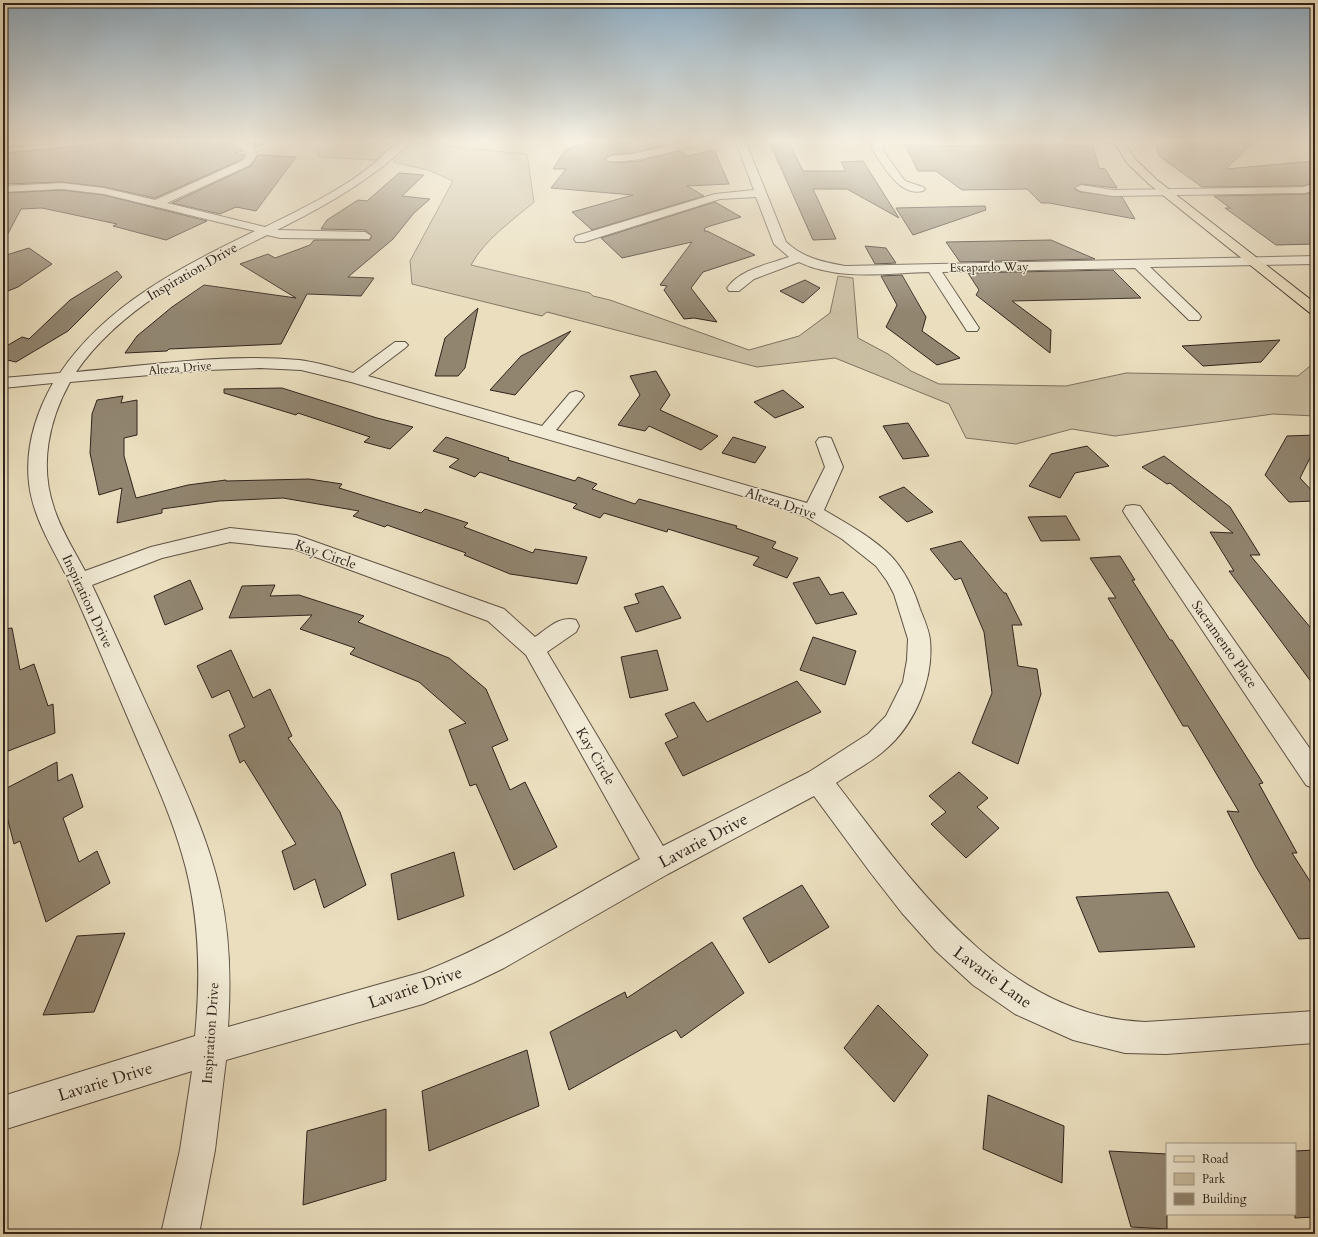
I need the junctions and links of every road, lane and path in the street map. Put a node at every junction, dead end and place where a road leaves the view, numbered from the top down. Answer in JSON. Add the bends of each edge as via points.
{"nodes":[{"id":1,"x":131,"y":198,"type":"edge"},
{"id":2,"x":170,"y":198,"type":"edge"},
{"id":3,"x":326,"y":198,"type":"edge"},
{"id":4,"x":712,"y":198,"type":"edge"},
{"id":5,"x":762,"y":198,"type":"edge"},
{"id":6,"x":1173,"y":198,"type":"edge"},
{"id":7,"x":156,"y":204,"type":"junction"},
{"id":8,"x":265,"y":230,"type":"junction"},
{"id":9,"x":365,"y":236,"type":"dead end"},
{"id":10,"x":580,"y":239,"type":"dead end"},
{"id":11,"x":799,"y":258,"type":"junction"},
{"id":12,"x":1315,"y":260,"type":"edge"},
{"id":13,"x":1255,"y":262,"type":"junction"},
{"id":14,"x":1139,"y":264,"type":"junction"},
{"id":15,"x":934,"y":269,"type":"junction"},
{"id":16,"x":734,"y":288,"type":"dead end"},
{"id":17,"x":1315,"y":310,"type":"edge"},
{"id":18,"x":1194,"y":317,"type":"dead end"},
{"id":19,"x":972,"y":328,"type":"dead end"},
{"id":20,"x":400,"y":345,"type":"dead end"},
{"id":21,"x":66,"y":378,"type":"junction"},
{"id":22,"x":356,"y":378,"type":"junction"},
{"id":23,"x":3,"y":383,"type":"edge"},
{"id":24,"x":576,"y":396,"type":"dead end"},
{"id":25,"x":545,"y":433,"type":"junction"},
{"id":26,"x":825,"y":442,"type":"dead end"},
{"id":27,"x":1133,"y":511,"type":"dead end"},
{"id":28,"x":813,"y":512,"type":"junction"},
{"id":29,"x":80,"y":581,"type":"junction"},
{"id":30,"x":568,"y":626,"type":"dead end"},
{"id":31,"x":534,"y":649,"type":"junction"},
{"id":32,"x":1315,"y":777,"type":"edge"},
{"id":33,"x":818,"y":780,"type":"junction"},
{"id":34,"x":658,"y":864,"type":"junction"},
{"id":35,"x":1315,"y":1027,"type":"edge"},
{"id":36,"x":210,"y":1048,"type":"junction"},
{"id":37,"x":3,"y":1113,"type":"edge"},
{"id":38,"x":180,"y":1234,"type":"edge"}],
"edges":[{"from":1,"to":7,"type":"street"},
{"from":2,"to":7,"type":"street"},
{"from":3,"to":8,"type":"street","name":"Inspiration Drive"},
{"from":4,"to":10,"type":"street"},
{"from":5,"to":11,"type":"street","name":"Escapardo Way","via":[[780,244]]},
{"from":6,"to":13,"type":"main road"},
{"from":7,"to":8,"type":"street"},
{"from":8,"to":9,"type":"street","via":[[280,234]]},
{"from":8,"to":21,"type":"street","name":"Inspiration Drive","via":[[176,277],[140,301],[90,344]]},
{"from":11,"to":15,"type":"street","name":"Escapardo Way","via":[[821,266],[845,270]]},
{"from":11,"to":16,"type":"street","via":[[749,276]]},
{"from":12,"to":13,"type":"street","name":"Escapardo Way"},
{"from":13,"to":14,"type":"street","name":"Escapardo Way"},
{"from":13,"to":17,"type":"main road"},
{"from":14,"to":15,"type":"street","name":"Escapardo Way"},
{"from":14,"to":18,"type":"street"},
{"from":15,"to":19,"type":"street"},
{"from":20,"to":22,"type":"street"},
{"from":21,"to":22,"type":"street","name":"Alteza Drive","via":[[207,365],[260,363],[301,365]]},
{"from":21,"to":23,"type":"street","name":"Alteza Drive"},
{"from":21,"to":29,"type":"street","name":"Inspiration Drive","via":[[45,418],[38,461],[38,483],[45,510]]},
{"from":22,"to":25,"type":"street","name":"Alteza Drive"},
{"from":24,"to":25,"type":"street"},
{"from":25,"to":28,"type":"street","name":"Alteza Drive"},
{"from":26,"to":28,"type":"street","via":[[834,467]]},
{"from":27,"to":32,"type":"street","name":"Sacramento Place"},
{"from":28,"to":33,"type":"street","name":"Alteza Drive","via":[[843,530],[883,561],[905,594],[919,639],[915,682],[895,723],[877,742]]},
{"from":29,"to":31,"type":"street","name":"Kay Circle","via":[[158,552],[230,535],[296,542],[496,615]]},
{"from":29,"to":36,"type":"street","name":"Inspiration Drive","via":[[194,843],[206,894],[214,949],[215,1004]]},
{"from":30,"to":31,"type":"street"},
{"from":31,"to":34,"type":"street","name":"Kay Circle"},
{"from":33,"to":34,"type":"street","name":"Lavarie Drive"},
{"from":33,"to":35,"type":"street","name":"Lavarie Lane","via":[[916,909],[954,950],[995,982],[1035,1008],[1081,1026],[1125,1037],[1177,1037]]},
{"from":34,"to":36,"type":"street","name":"Lavarie Drive","via":[[492,957],[423,988]]},
{"from":36,"to":37,"type":"street","name":"Lavarie Drive"},
{"from":36,"to":38,"type":"street","name":"Inspiration Drive","via":[[204,1112],[190,1195]]}]}
